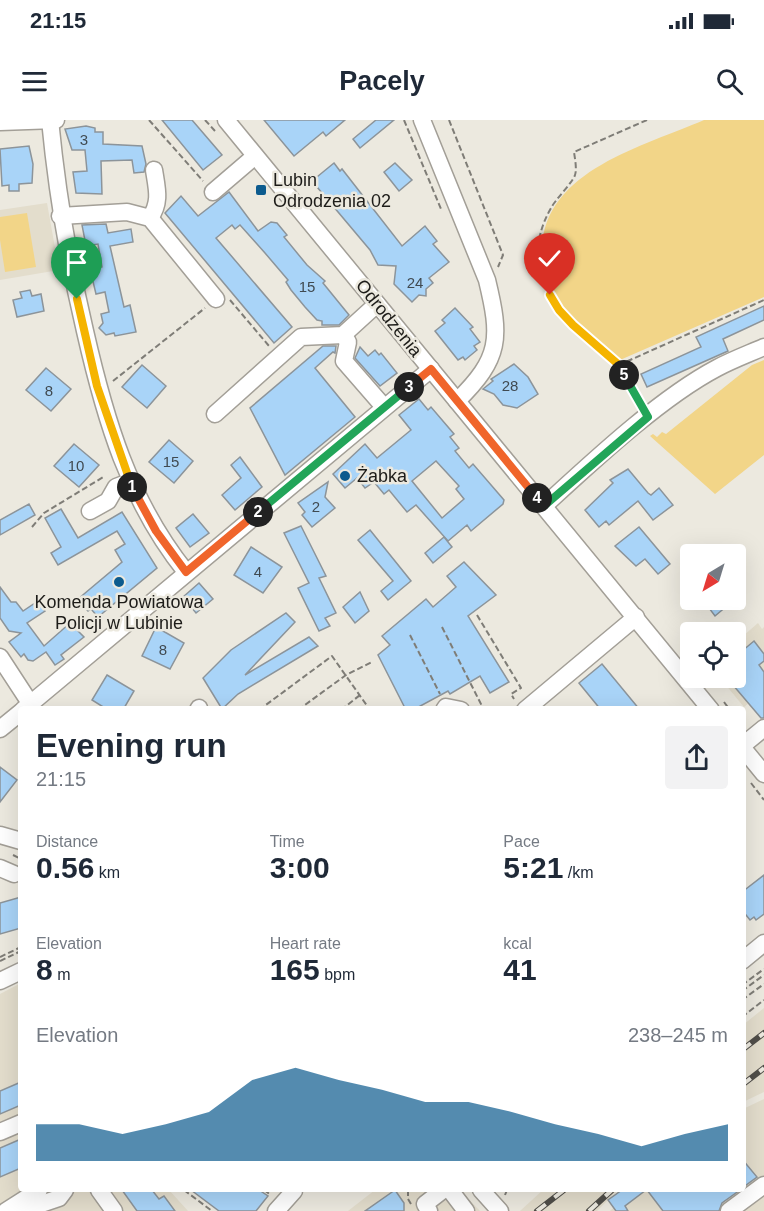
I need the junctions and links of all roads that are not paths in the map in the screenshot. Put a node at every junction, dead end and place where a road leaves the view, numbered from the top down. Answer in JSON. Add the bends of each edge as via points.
{"nodes":[{"id":1,"x":50,"y":120,"type":"edge"},
{"id":2,"x":56,"y":120,"type":"edge"},
{"id":3,"x":226,"y":120,"type":"edge"},
{"id":4,"x":422,"y":120,"type":"edge"},
{"id":5,"x":0,"y":122,"type":"edge"},
{"id":6,"x":255,"y":156,"type":"junction"},
{"id":7,"x":154,"y":170,"type":"dead end"},
{"id":8,"x":213,"y":192,"type":"road end"},
{"id":9,"x":60,"y":216,"type":"junction"},
{"id":10,"x":150,"y":218,"type":"junction"},
{"id":11,"x":216,"y":299,"type":"road end"},
{"id":12,"x":377,"y":304,"type":"junction"},
{"id":13,"x":343,"y":335,"type":"junction"},
{"id":14,"x":764,"y":347,"type":"edge"},
{"id":15,"x":431,"y":369,"type":"junction"},
{"id":16,"x":458,"y":401,"type":"junction"},
{"id":17,"x":384,"y":407,"type":"junction"},
{"id":18,"x":215,"y":414,"type":"dead end"},
{"id":19,"x":129,"y":482,"type":"junction"},
{"id":20,"x":544,"y":506,"type":"junction"},
{"id":21,"x":90,"y":511,"type":"dead end"},
{"id":22,"x":186,"y":572,"type":"junction"},
{"id":23,"x":636,"y":618,"type":"junction"},
{"id":24,"x":0,"y":657,"type":"edge"},
{"id":25,"x":24,"y":706,"type":"edge"},
{"id":26,"x":27,"y":706,"type":"edge"},
{"id":27,"x":520,"y":706,"type":"edge"},
{"id":28,"x":708,"y":706,"type":"edge"},
{"id":29,"x":18,"y":714,"type":"edge"},
{"id":30,"x":764,"y":728,"type":"edge"},
{"id":31,"x":0,"y":729,"type":"edge"},
{"id":32,"x":746,"y":744,"type":"edge"},
{"id":33,"x":746,"y":753,"type":"edge"},
{"id":34,"x":759,"y":773,"type":"edge"},
{"id":35,"x":0,"y":835,"type":"edge"},
{"id":36,"x":18,"y":840,"type":"edge"},
{"id":37,"x":764,"y":944,"type":"edge"},
{"id":38,"x":746,"y":958,"type":"edge"},
{"id":39,"x":18,"y":972,"type":"edge"},
{"id":40,"x":0,"y":981,"type":"edge"},
{"id":41,"x":18,"y":1124,"type":"edge"},
{"id":42,"x":0,"y":1132,"type":"edge"},
{"id":43,"x":764,"y":1185,"type":"edge"},
{"id":44,"x":36,"y":1192,"type":"edge"},
{"id":45,"x":64,"y":1192,"type":"edge"},
{"id":46,"x":100,"y":1192,"type":"edge"},
{"id":47,"x":292,"y":1192,"type":"edge"},
{"id":48,"x":440,"y":1192,"type":"edge"},
{"id":49,"x":452,"y":1192,"type":"edge"},
{"id":50,"x":483,"y":1192,"type":"edge"},
{"id":51,"x":490,"y":1192,"type":"edge"},
{"id":52,"x":6,"y":1211,"type":"edge"},
{"id":53,"x":20,"y":1211,"type":"edge"},
{"id":54,"x":114,"y":1211,"type":"edge"},
{"id":55,"x":276,"y":1211,"type":"edge"},
{"id":56,"x":429,"y":1211,"type":"edge"},
{"id":57,"x":466,"y":1211,"type":"edge"},
{"id":58,"x":500,"y":1211,"type":"edge"},
{"id":59,"x":729,"y":1211,"type":"edge"}],
"edges":[{"from":1,"to":2,"type":"street"},
{"from":1,"to":5,"type":"street"},
{"from":1,"to":9,"type":"street"},
{"from":3,"to":6,"type":"street","name":"Odrodzenia"},
{"from":4,"to":16,"type":"street","via":[[487,280],[494,307],[496,331],[489,364]]},
{"from":6,"to":8,"type":"street"},
{"from":6,"to":12,"type":"street","name":"Odrodzenia"},
{"from":7,"to":10,"type":"street","via":[[158,200]]},
{"from":9,"to":10,"type":"street","via":[[127,212]]},
{"from":9,"to":19,"type":"street","via":[[97,386]]},
{"from":10,"to":11,"type":"street"},
{"from":12,"to":13,"type":"street"},
{"from":12,"to":15,"type":"street","name":"Odrodzenia"},
{"from":13,"to":17,"type":"street","via":[[348,342],[344,362]]},
{"from":13,"to":18,"type":"street","via":[[301,337]]},
{"from":14,"to":20,"type":"street","via":[[717,368],[648,417]]},
{"from":15,"to":16,"type":"street","name":"Odrodzenia"},
{"from":15,"to":17,"type":"street"},
{"from":16,"to":20,"type":"street","name":"Odrodzenia"},
{"from":17,"to":22,"type":"street"},
{"from":19,"to":21,"type":"street","via":[[116,487],[108,501]]},
{"from":19,"to":22,"type":"street","via":[[156,531]]},
{"from":20,"to":23,"type":"street","name":"Odrodzenia"},
{"from":22,"to":26,"type":"street"},
{"from":23,"to":27,"type":"street"},
{"from":23,"to":28,"type":"street","name":"Odrodzenia"},
{"from":24,"to":25,"type":"street"},
{"from":29,"to":31,"type":"street"},
{"from":30,"to":32,"type":"street"},
{"from":33,"to":34,"type":"street"},
{"from":35,"to":36,"type":"street"},
{"from":37,"to":38,"type":"street"},
{"from":39,"to":40,"type":"street"},
{"from":41,"to":42,"type":"street"},
{"from":43,"to":59,"type":"street"},
{"from":44,"to":52,"type":"street"},
{"from":45,"to":53,"type":"street","via":[[59,1198]]},
{"from":46,"to":54,"type":"street"},
{"from":47,"to":55,"type":"street"},
{"from":48,"to":56,"type":"street","via":[[424,1204]]},
{"from":49,"to":57,"type":"street"},
{"from":50,"to":58,"type":"street"},
{"from":51,"to":58,"type":"street"}]}
